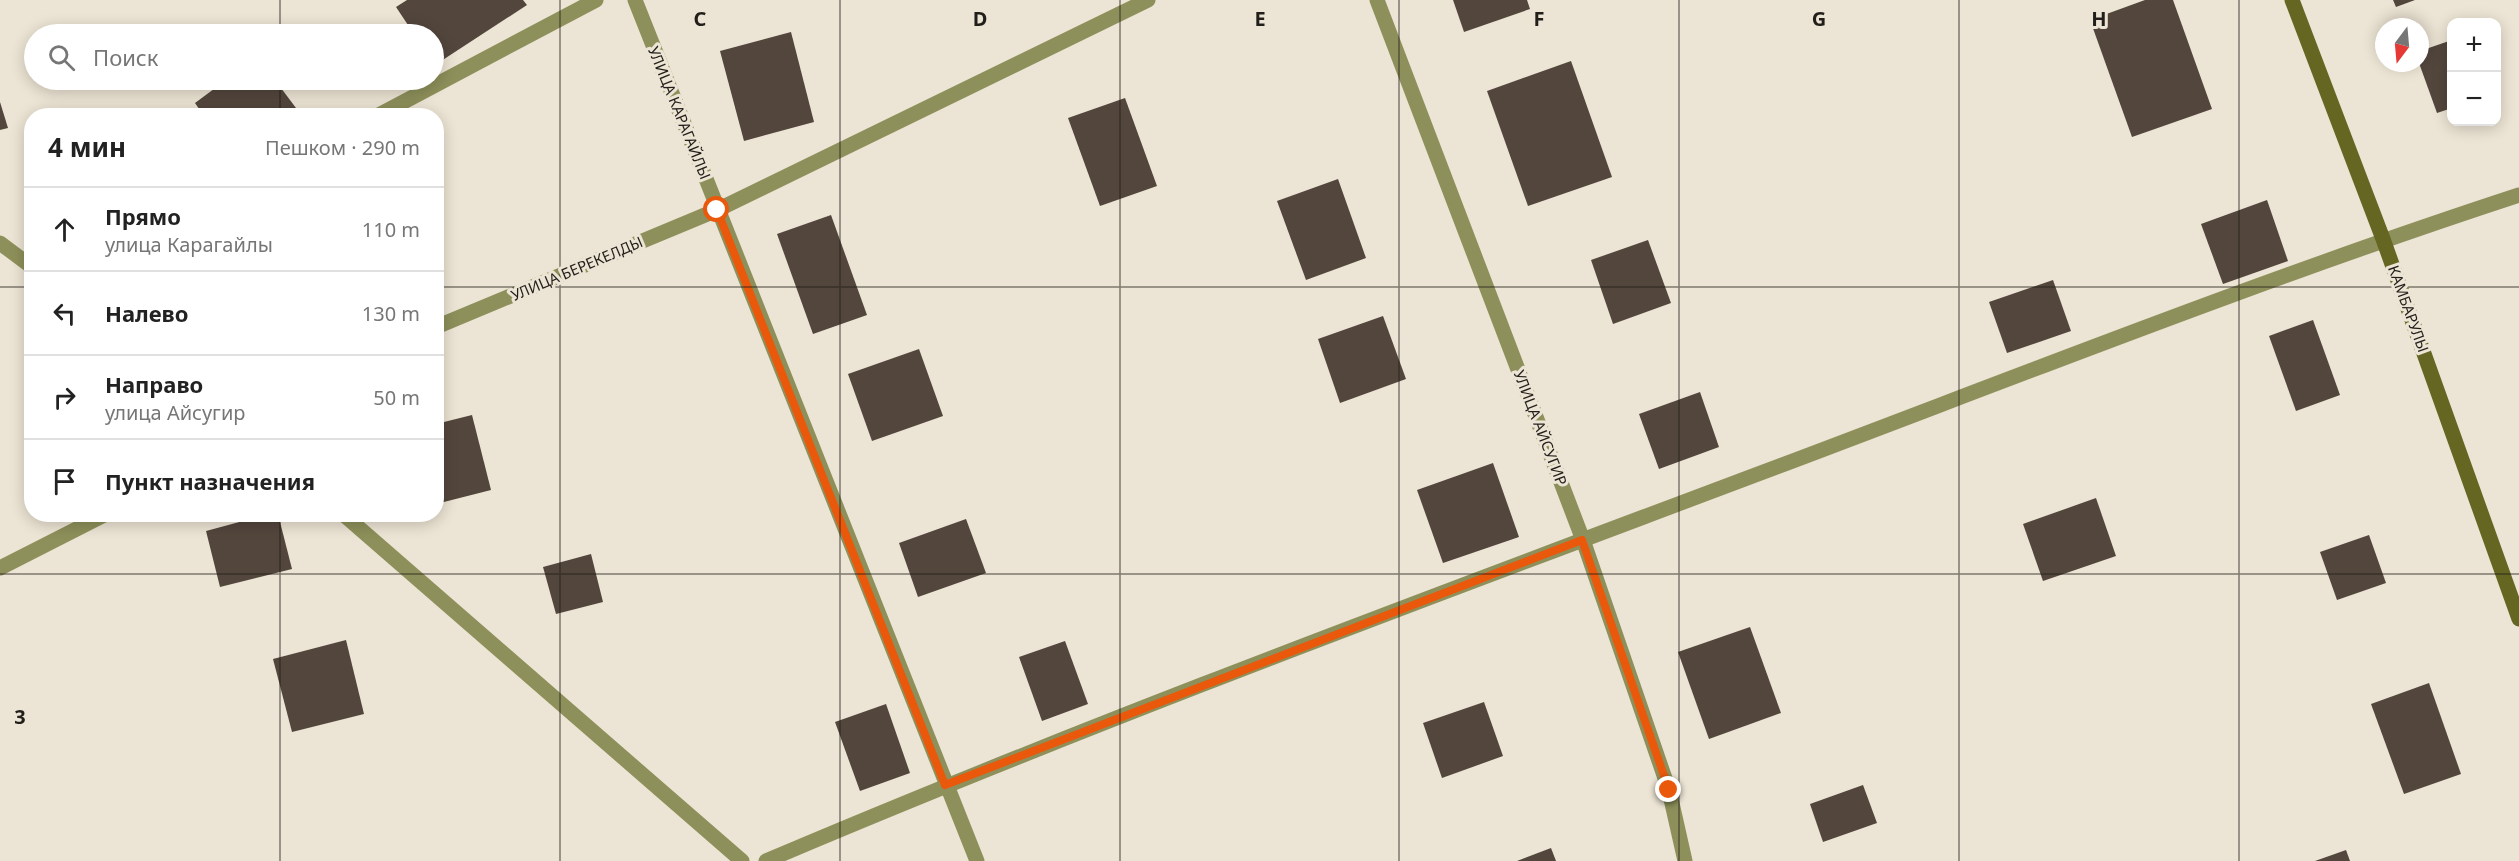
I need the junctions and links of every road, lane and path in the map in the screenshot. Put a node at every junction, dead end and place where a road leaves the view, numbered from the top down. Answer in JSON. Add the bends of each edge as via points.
{"nodes":[{"id":1,"x":596,"y":0,"type":"edge"},
{"id":2,"x":635,"y":0,"type":"edge"},
{"id":3,"x":1148,"y":0,"type":"edge"},
{"id":4,"x":1377,"y":0,"type":"edge"},
{"id":5,"x":2292,"y":0,"type":"edge"},
{"id":6,"x":444,"y":81,"type":"edge"},
{"id":7,"x":426,"y":90,"type":"edge"},
{"id":8,"x":392,"y":108,"type":"edge"},
{"id":9,"x":2519,"y":195,"type":"edge"},
{"id":10,"x":717,"y":210,"type":"junction"},
{"id":11,"x":2383,"y":239,"type":"junction"},
{"id":12,"x":0,"y":243,"type":"edge"},
{"id":13,"x":24,"y":261,"type":"edge"},
{"id":14,"x":444,"y":324,"type":"edge"},
{"id":15,"x":90,"y":522,"type":"edge"},
{"id":16,"x":353,"y":522,"type":"edge"},
{"id":17,"x":1582,"y":540,"type":"junction"},
{"id":18,"x":0,"y":568,"type":"edge"},
{"id":19,"x":2519,"y":619,"type":"edge"},
{"id":20,"x":945,"y":785,"type":"junction"},
{"id":21,"x":742,"y":861,"type":"edge"},
{"id":22,"x":766,"y":861,"type":"edge"},
{"id":23,"x":977,"y":861,"type":"edge"},
{"id":24,"x":1685,"y":861,"type":"edge"}],
"edges":[{"from":1,"to":6,"type":"street"},
{"from":2,"to":10,"type":"street","name":"УЛИЦА КАРАГАЙЛЫ"},
{"from":3,"to":10,"type":"street","name":"УЛИЦА БЕРЕКЕЛДЫ"},
{"from":4,"to":17,"type":"street","name":"УЛИЦА АЙСУГИР"},
{"from":5,"to":11,"type":"street","name":"КАМБАРУЛЫ"},
{"from":7,"to":8,"type":"street"},
{"from":9,"to":11,"type":"street"},
{"from":10,"to":14,"type":"street","name":"УЛИЦА БЕРЕКЕЛДЫ"},
{"from":10,"to":20,"type":"street","name":"УЛИЦА КАРАГАЙЛЫ"},
{"from":11,"to":17,"type":"street"},
{"from":11,"to":19,"type":"street","name":"КАМБАРУЛЫ"},
{"from":12,"to":13,"type":"street"},
{"from":15,"to":18,"type":"street"},
{"from":16,"to":21,"type":"street"},
{"from":17,"to":20,"type":"street"},
{"from":17,"to":24,"type":"street","name":"УЛИЦА АЙСУГИР","via":[[1669,790]]},
{"from":20,"to":22,"type":"street"},
{"from":20,"to":23,"type":"street","name":"УЛИЦА КАРАГАЙЛЫ"}]}
